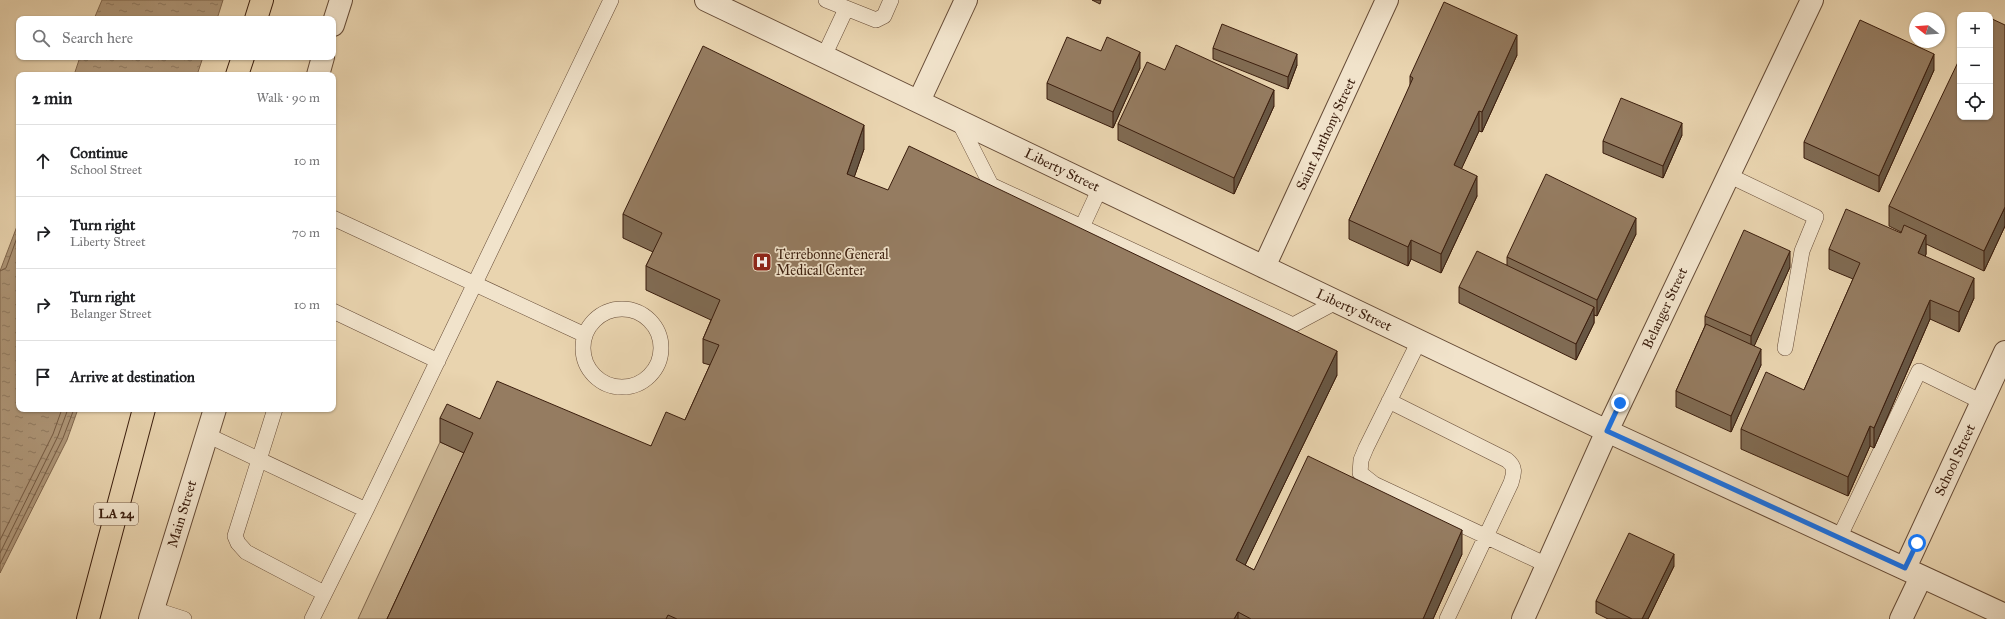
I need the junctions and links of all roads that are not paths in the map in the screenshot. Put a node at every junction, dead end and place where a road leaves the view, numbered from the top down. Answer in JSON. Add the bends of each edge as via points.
{"nodes":[{"id":1,"x":262,"y":0,"type":"edge"},
{"id":2,"x":341,"y":0,"type":"edge"},
{"id":3,"x":611,"y":0,"type":"edge"},
{"id":4,"x":706,"y":0,"type":"edge"},
{"id":5,"x":826,"y":0,"type":"edge"},
{"id":6,"x":891,"y":0,"type":"edge"},
{"id":7,"x":966,"y":0,"type":"edge"},
{"id":8,"x":1387,"y":0,"type":"edge"},
{"id":9,"x":1812,"y":0,"type":"edge"},
{"id":10,"x":846,"y":9,"type":"junction"},
{"id":11,"x":257,"y":16,"type":"edge"},
{"id":12,"x":336,"y":16,"type":"edge"},
{"id":13,"x":824,"y":56,"type":"junction"},
{"id":14,"x":242,"y":60,"type":"edge"},
{"id":15,"x":323,"y":60,"type":"edge"},
{"id":16,"x":238,"y":72,"type":"edge"},
{"id":17,"x":319,"y":72,"type":"edge"},
{"id":18,"x":919,"y":101,"type":"junction"},
{"id":19,"x":958,"y":120,"type":"junction"},
{"id":20,"x":1728,"y":176,"type":"junction"},
{"id":21,"x":1100,"y":188,"type":"junction"},
{"id":22,"x":336,"y":219,"type":"edge"},
{"id":23,"x":1082,"y":227,"type":"junction"},
{"id":24,"x":1264,"y":267,"type":"junction"},
{"id":25,"x":476,"y":284,"type":"junction"},
{"id":26,"x":1336,"y":302,"type":"junction"},
{"id":27,"x":336,"y":312,"type":"edge"},
{"id":28,"x":585,"y":335,"type":"junction"},
{"id":29,"x":1419,"y":341,"type":"junction"},
{"id":30,"x":1785,"y":348,"type":"dead end"},
{"id":31,"x":2005,"y":352,"type":"edge"},
{"id":32,"x":438,"y":361,"type":"junction"},
{"id":33,"x":1389,"y":401,"type":"junction"},
{"id":34,"x":1982,"y":402,"type":"junction"},
{"id":35,"x":143,"y":412,"type":"edge"},
{"id":36,"x":214,"y":412,"type":"edge"},
{"id":37,"x":274,"y":412,"type":"edge"},
{"id":38,"x":1607,"y":431,"type":"junction"},
{"id":39,"x":207,"y":435,"type":"junction"},
{"id":40,"x":258,"y":459,"type":"junction"},
{"id":41,"x":366,"y":510,"type":"junction"},
{"id":42,"x":1486,"y":536,"type":"junction"},
{"id":43,"x":1839,"y":538,"type":"junction"},
{"id":44,"x":1547,"y":564,"type":"junction"},
{"id":45,"x":1913,"y":572,"type":"junction"},
{"id":46,"x":324,"y":593,"type":"junction"},
{"id":47,"x":151,"y":614,"type":"edge"},
{"id":48,"x":2005,"y":615,"type":"edge"},
{"id":49,"x":88,"y":619,"type":"edge"},
{"id":50,"x":184,"y":619,"type":"edge"},
{"id":51,"x":312,"y":619,"type":"edge"},
{"id":52,"x":1447,"y":619,"type":"edge"},
{"id":53,"x":1523,"y":619,"type":"edge"},
{"id":54,"x":1901,"y":619,"type":"edge"}],
"edges":[{"from":1,"to":11,"type":"main road"},
{"from":2,"to":12,"type":"street"},
{"from":3,"to":25,"type":"lane"},
{"from":4,"to":13,"type":"street","name":"Liberty Street"},
{"from":5,"to":10,"type":"lane"},
{"from":6,"to":10,"type":"lane","via":[[884,16],[876,20]]},
{"from":7,"to":18,"type":"street"},
{"from":8,"to":24,"type":"street","name":"Saint Anthony Street"},
{"from":9,"to":20,"type":"street","name":"Belanger Street"},
{"from":10,"to":13,"type":"lane"},
{"from":13,"to":18,"type":"street","name":"Liberty Street"},
{"from":14,"to":16,"type":"main road"},
{"from":15,"to":17,"type":"street"},
{"from":18,"to":19,"type":"street","name":"Liberty Street"},
{"from":19,"to":21,"type":"street","name":"Liberty Street"},
{"from":19,"to":23,"type":"lane","via":[[991,185]]},
{"from":20,"to":30,"type":"lane","via":[[1816,217],[1802,250]]},
{"from":20,"to":38,"type":"street","name":"Belanger Street"},
{"from":21,"to":23,"type":"lane"},
{"from":21,"to":24,"type":"street","name":"Liberty Street"},
{"from":22,"to":25,"type":"lane"},
{"from":23,"to":26,"type":"lane","via":[[1294,325]]},
{"from":24,"to":26,"type":"street","name":"Liberty Street"},
{"from":25,"to":28,"type":"lane"},
{"from":25,"to":32,"type":"lane"},
{"from":26,"to":29,"type":"street","name":"Liberty Street"},
{"from":27,"to":32,"type":"lane"},
{"from":28,"to":28,"type":"lane","via":[[585,361],[591,372],[601,381],[613,386],[626,387],[638,384],[649,376],[656,366],[660,354],[656,330],[648,319],[638,313],[626,309],[613,310],[601,315]]},
{"from":29,"to":33,"type":"lane"},
{"from":29,"to":38,"type":"street","name":"Liberty Street"},
{"from":31,"to":34,"type":"street","name":"School Street"},
{"from":32,"to":41,"type":"lane"},
{"from":33,"to":42,"type":"lane","via":[[1512,464],[1515,472]]},
{"from":33,"to":42,"type":"lane","via":[[1361,460],[1360,473],[1374,484]]},
{"from":34,"to":43,"type":"lane","via":[[1920,371]]},
{"from":34,"to":45,"type":"street","name":"School Street"},
{"from":35,"to":49,"type":"main road","number":"LA 24"},
{"from":36,"to":39,"type":"street","name":"Main Street"},
{"from":37,"to":40,"type":"lane"},
{"from":38,"to":43,"type":"street","name":"Liberty Street"},
{"from":38,"to":44,"type":"street","name":"Belanger Street"},
{"from":39,"to":40,"type":"lane"},
{"from":39,"to":47,"type":"street","name":"Main Street"},
{"from":40,"to":41,"type":"lane"},
{"from":40,"to":46,"type":"lane","via":[[235,536],[238,543],[246,552]]},
{"from":41,"to":46,"type":"lane"},
{"from":42,"to":44,"type":"lane"},
{"from":42,"to":52,"type":"lane"},
{"from":43,"to":45,"type":"street","name":"Liberty Street"},
{"from":44,"to":53,"type":"street","name":"Belanger Street"},
{"from":45,"to":48,"type":"street","name":"Liberty Street"},
{"from":45,"to":54,"type":"street","name":"School Street"},
{"from":46,"to":51,"type":"lane"},
{"from":47,"to":50,"type":"lane"}]}
